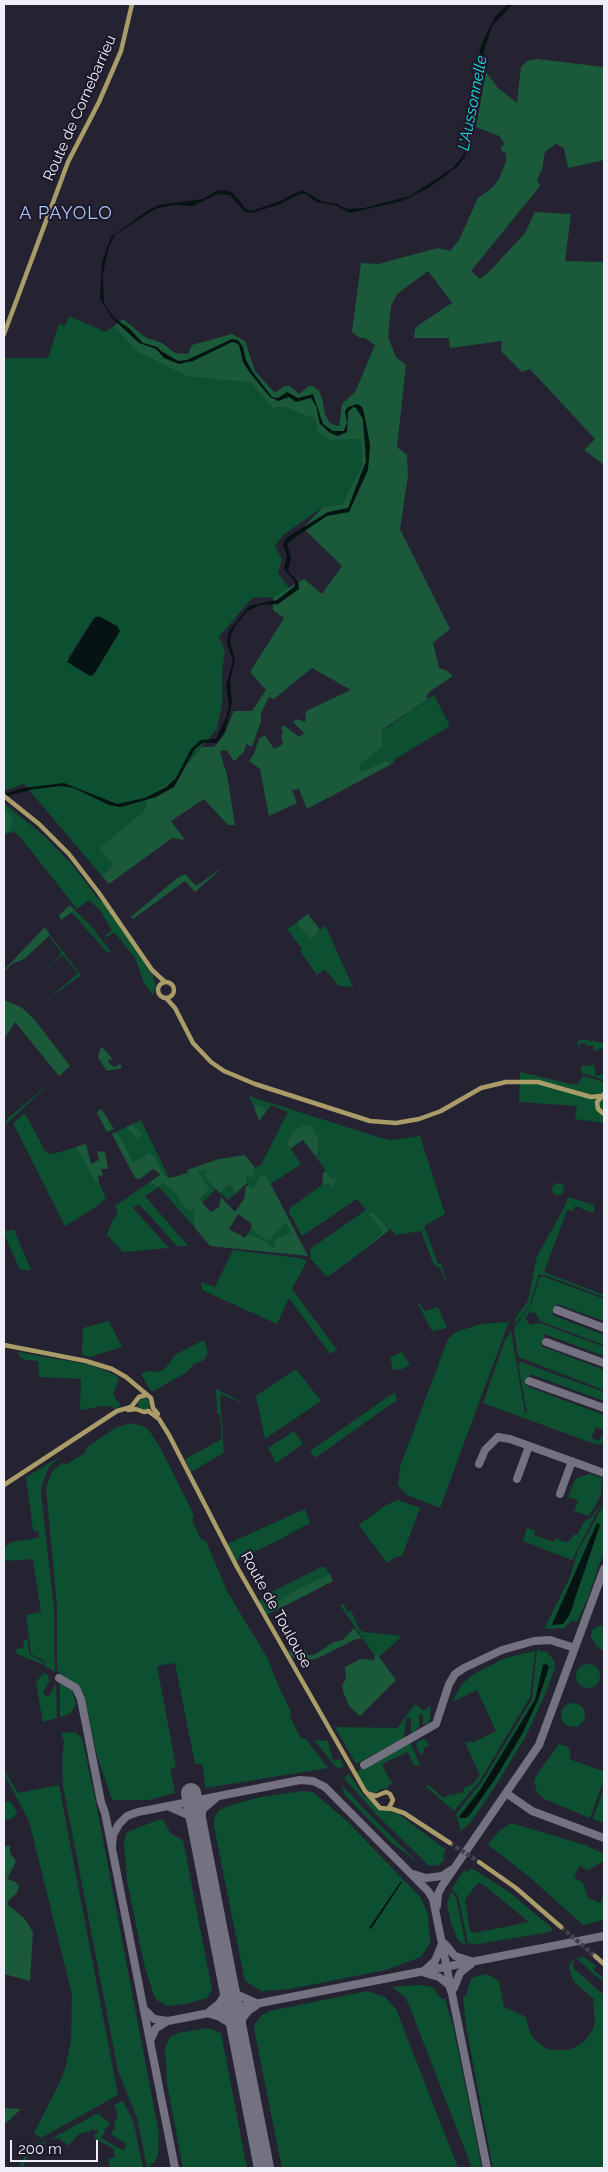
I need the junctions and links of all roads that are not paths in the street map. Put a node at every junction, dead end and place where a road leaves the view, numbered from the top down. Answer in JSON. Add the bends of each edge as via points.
{"nodes":[{"id":1,"x":132,"y":4,"type":"edge"},
{"id":2,"x":4,"y":334,"type":"edge"},
{"id":3,"x":6,"y":797,"type":"edge"},
{"id":4,"x":152,"y":970,"type":"junction"},
{"id":5,"x":165,"y":982,"type":"junction"},
{"id":6,"x":159,"y":986,"type":"junction"},
{"id":7,"x":172,"y":996,"type":"junction"},
{"id":8,"x":166,"y":998,"type":"junction"},
{"id":9,"x":175,"y":1008,"type":"junction"},
{"id":10,"x":582,"y":1095,"type":"junction"},
{"id":11,"x":602,"y":1095,"type":"edge"},
{"id":12,"x":597,"y":1106,"type":"junction"},
{"id":13,"x":604,"y":1114,"type":"edge"},
{"id":14,"x":4,"y":1345,"type":"edge"},
{"id":15,"x":143,"y":1396,"type":"junction"},
{"id":16,"x":136,"y":1401,"type":"junction"},
{"id":17,"x":153,"y":1406,"type":"junction"},
{"id":18,"x":139,"y":1410,"type":"junction"},
{"id":19,"x":148,"y":1411,"type":"junction"},
{"id":20,"x":110,"y":1417,"type":"junction"},
{"id":21,"x":169,"y":1435,"type":"junction"},
{"id":22,"x":4,"y":1485,"type":"edge"},
{"id":23,"x":368,"y":1794,"type":"junction"},
{"id":24,"x":378,"y":1795,"type":"junction"},
{"id":25,"x":376,"y":1802,"type":"junction"},
{"id":26,"x":393,"y":1803,"type":"junction"},
{"id":27,"x":389,"y":1808,"type":"junction"},
{"id":28,"x":404,"y":1813,"type":"junction"},
{"id":29,"x":450,"y":1843,"type":"tunnel mouth"},
{"id":30,"x":479,"y":1862,"type":"tunnel mouth"},
{"id":31,"x":561,"y":1927,"type":"tunnel mouth"},
{"id":32,"x":595,"y":1956,"type":"tunnel mouth"},
{"id":33,"x":604,"y":1964,"type":"edge"}],
"edges":[{"from":1,"to":2,"type":"main road","name":"Route de Cornebarrieu","via":[[121,51],[68,162]]},
{"from":3,"to":4,"type":"main road","via":[[69,854]]},
{"from":4,"to":5,"type":"main road"},
{"from":4,"to":6,"type":"main road"},
{"from":5,"to":6,"type":"main road"},
{"from":5,"to":7,"type":"main road","via":[[174,987]]},
{"from":6,"to":8,"type":"main road","via":[[160,994]]},
{"from":7,"to":8,"type":"main road"},
{"from":7,"to":9,"type":"main road"},
{"from":8,"to":9,"type":"main road"},
{"from":9,"to":10,"type":"main road","via":[[193,1043],[224,1071],[370,1121],[396,1123],[419,1120],[481,1088],[506,1082],[538,1082]]},
{"from":10,"to":11,"type":"main road","via":[[594,1098]]},
{"from":10,"to":12,"type":"main road"},
{"from":11,"to":12,"type":"main road"},
{"from":12,"to":13,"type":"main road"},
{"from":14,"to":15,"type":"main road","via":[[94,1363],[126,1380]]},
{"from":15,"to":16,"type":"main road"},
{"from":15,"to":17,"type":"main road","via":[[151,1398]]},
{"from":16,"to":18,"type":"main road"},
{"from":16,"to":20,"type":"main road","via":[[131,1408]]},
{"from":17,"to":19,"type":"main road"},
{"from":17,"to":21,"type":"main road","name":"Route de Toulouse"},
{"from":18,"to":19,"type":"main road"},
{"from":18,"to":20,"type":"main road","via":[[122,1411]]},
{"from":19,"to":21,"type":"main road","name":"Route de Toulouse","via":[[159,1418]]},
{"from":20,"to":22,"type":"main road"},
{"from":21,"to":23,"type":"main road","name":"Route de Toulouse","via":[[237,1567]]},
{"from":23,"to":24,"type":"main road"},
{"from":23,"to":25,"type":"main road","name":"Route de Toulouse"},
{"from":24,"to":25,"type":"main road"},
{"from":24,"to":26,"type":"main road","via":[[388,1793]]},
{"from":25,"to":27,"type":"main road","via":[[380,1808]]},
{"from":26,"to":27,"type":"main road"},
{"from":26,"to":28,"type":"main road"},
{"from":27,"to":28,"type":"main road"},
{"from":28,"to":29,"type":"main road"},
{"from":30,"to":31,"type":"main road","via":[[516,1888]]},
{"from":32,"to":33,"type":"main road"}]}
